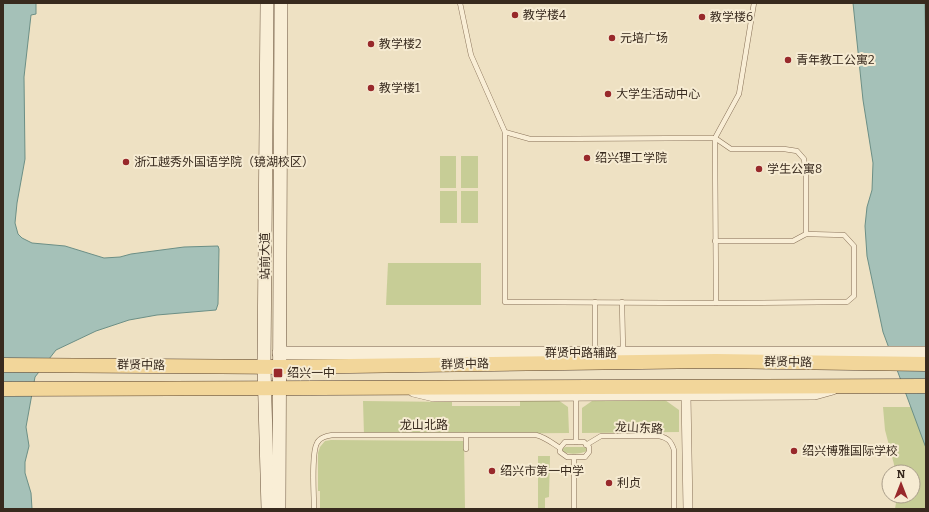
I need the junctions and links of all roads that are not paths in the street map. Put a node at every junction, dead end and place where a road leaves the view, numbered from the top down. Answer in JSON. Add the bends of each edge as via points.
{"nodes":[{"id":1,"x":268,"y":3,"type":"edge"},
{"id":2,"x":282,"y":3,"type":"edge"},
{"id":3,"x":460,"y":3,"type":"edge"},
{"id":4,"x":754,"y":3,"type":"edge"},
{"id":5,"x":505,"y":132,"type":"junction"},
{"id":6,"x":715,"y":138,"type":"junction"},
{"id":7,"x":806,"y":234,"type":"junction"},
{"id":8,"x":716,"y":241,"type":"junction"},
{"id":9,"x":595,"y":302,"type":"junction"},
{"id":10,"x":622,"y":302,"type":"junction"},
{"id":11,"x":716,"y":303,"type":"junction"},
{"id":12,"x":595,"y":353,"type":"junction"},
{"id":13,"x":623,"y":353,"type":"junction"},
{"id":14,"x":926,"y":353,"type":"edge"},
{"id":15,"x":882,"y":358,"type":"junction"},
{"id":16,"x":279,"y":360,"type":"junction"},
{"id":17,"x":926,"y":364,"type":"edge"},
{"id":18,"x":3,"y":365,"type":"edge"},
{"id":19,"x":264,"y":367,"type":"junction"},
{"id":20,"x":844,"y":386,"type":"junction"},
{"id":21,"x":926,"y":386,"type":"edge"},
{"id":22,"x":400,"y":388,"type":"junction"},
{"id":23,"x":272,"y":389,"type":"junction"},
{"id":24,"x":3,"y":390,"type":"edge"},
{"id":25,"x":576,"y":396,"type":"junction"},
{"id":26,"x":686,"y":396,"type":"junction"},
{"id":27,"x":466,"y":435,"type":"junction"},
{"id":28,"x":576,"y":442,"type":"junction"},
{"id":29,"x":586,"y":444,"type":"junction"},
{"id":30,"x":560,"y":448,"type":"junction"},
{"id":31,"x":466,"y":449,"type":"dead end"},
{"id":32,"x":574,"y":457,"type":"junction"},
{"id":33,"x":268,"y":509,"type":"edge"},
{"id":34,"x":279,"y":509,"type":"edge"},
{"id":35,"x":314,"y":509,"type":"edge"},
{"id":36,"x":574,"y":509,"type":"edge"},
{"id":37,"x":674,"y":509,"type":"edge"},
{"id":38,"x":688,"y":509,"type":"edge"}],
"edges":[{"from":1,"to":19,"type":"main road","name":"站前大道"},
{"from":2,"to":16,"type":"main road","name":"站前大道"},
{"from":3,"to":5,"type":"lane","via":[[471,55]]},
{"from":4,"to":6,"type":"lane","via":[[739,94]]},
{"from":5,"to":6,"type":"lane","via":[[530,139]]},
{"from":5,"to":9,"type":"lane","via":[[504,302]]},
{"from":6,"to":7,"type":"lane","via":[[731,149],[797,151],[804,159],[806,171]]},
{"from":6,"to":8,"type":"lane"},
{"from":7,"to":8,"type":"lane","via":[[793,241]]},
{"from":7,"to":11,"type":"lane","via":[[844,234],[854,246],[854,296],[848,302]]},
{"from":8,"to":11,"type":"lane"},
{"from":9,"to":10,"type":"lane"},
{"from":9,"to":12,"type":"lane"},
{"from":10,"to":11,"type":"lane"},
{"from":10,"to":13,"type":"lane"},
{"from":12,"to":13,"type":"main road","name":"群贤中路辅路"},
{"from":12,"to":16,"type":"main road","name":"群贤中路辅路"},
{"from":13,"to":15,"type":"main road","name":"群贤中路辅路"},
{"from":14,"to":15,"type":"main road","name":"群贤中路辅路"},
{"from":15,"to":16,"type":"main road","name":"群贤中路","via":[[716,361]]},
{"from":15,"to":17,"type":"main road","name":"群贤中路"},
{"from":16,"to":19,"type":"main road","name":"群贤中路"},
{"from":16,"to":23,"type":"main road","name":"站前大道"},
{"from":18,"to":19,"type":"main road","name":"群贤中路"},
{"from":19,"to":23,"type":"main road","name":"站前大道"},
{"from":20,"to":21,"type":"main road","name":"群贤中路"},
{"from":20,"to":22,"type":"main road","name":"群贤中路"},
{"from":20,"to":26,"type":"street","via":[[815,395]]},
{"from":22,"to":23,"type":"main road","name":"群贤中路"},
{"from":22,"to":25,"type":"street","via":[[434,397]]},
{"from":23,"to":24,"type":"main road","name":"群贤中路"},
{"from":23,"to":33,"type":"main road","name":"站前大道"},
{"from":23,"to":34,"type":"main road","name":"站前大道"},
{"from":25,"to":26,"type":"street"},
{"from":25,"to":28,"type":"lane"},
{"from":26,"to":38,"type":"street"},
{"from":27,"to":30,"type":"lane","name":"龙山北路","via":[[536,435]]},
{"from":27,"to":31,"type":"lane"},
{"from":27,"to":35,"type":"lane","name":"龙山北路","via":[[323,437],[317,443],[314,453]]},
{"from":28,"to":29,"type":"lane"},
{"from":28,"to":30,"type":"lane","via":[[564,442]]},
{"from":29,"to":32,"type":"lane","via":[[589,452],[585,457]]},
{"from":29,"to":37,"type":"lane","name":"龙山东路","via":[[601,436],[666,438],[672,443],[674,450]]},
{"from":30,"to":32,"type":"lane","name":"龙山北路","via":[[560,452],[567,457]]},
{"from":32,"to":36,"type":"lane"}]}
